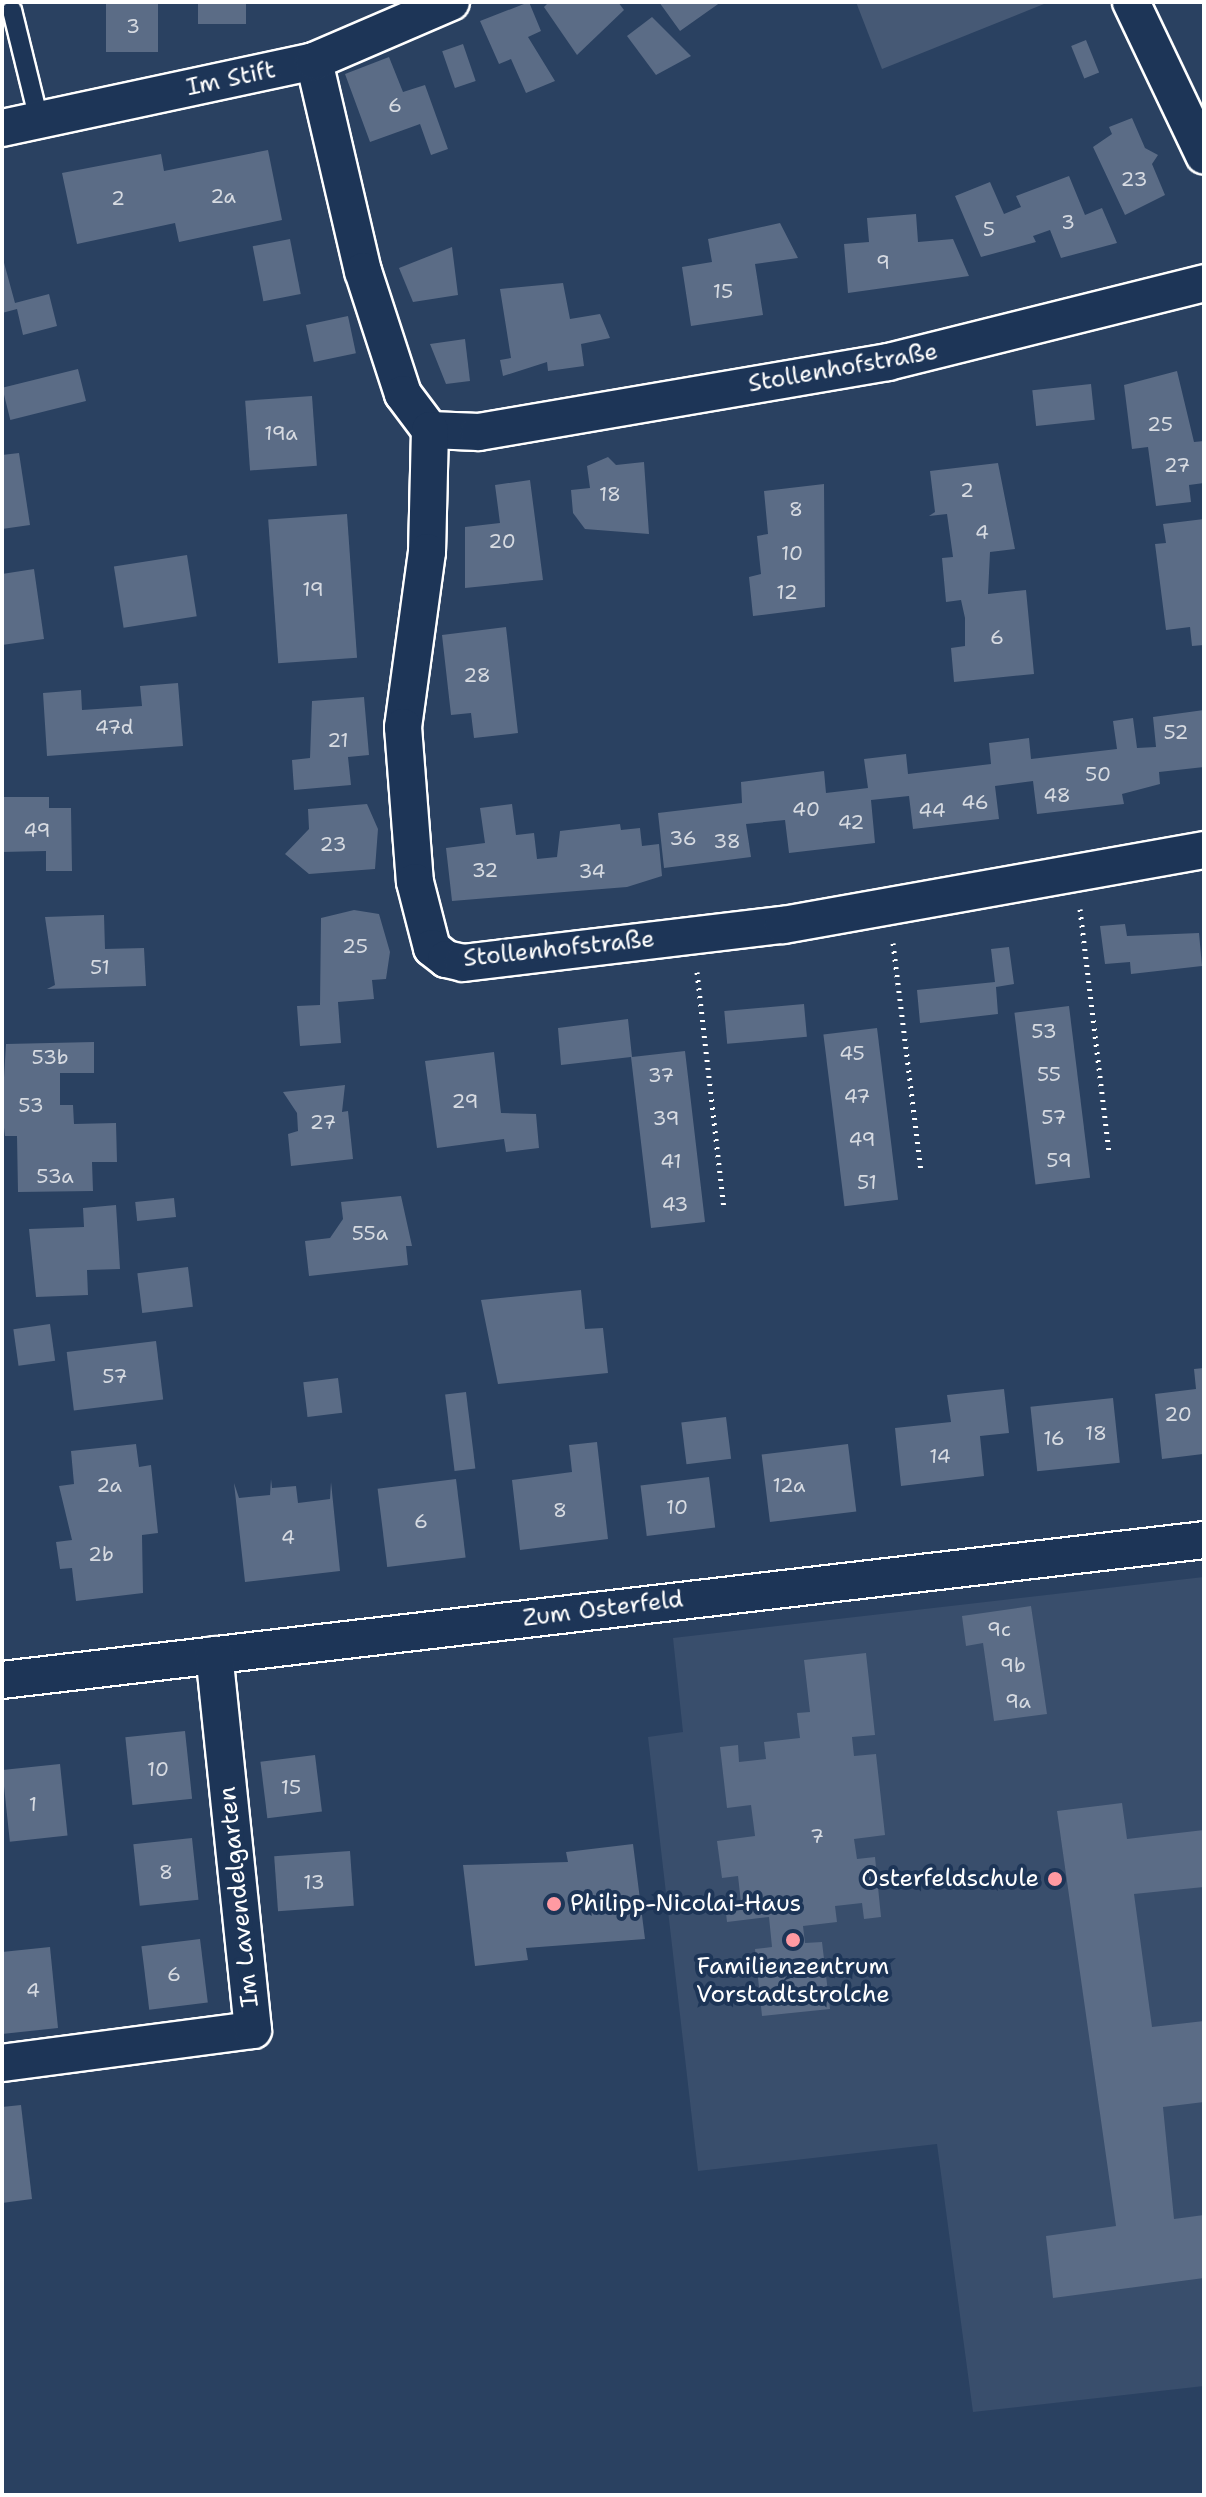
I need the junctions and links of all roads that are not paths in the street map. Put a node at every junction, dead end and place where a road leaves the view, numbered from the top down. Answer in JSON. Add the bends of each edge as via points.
{"nodes":[{"id":1,"x":451,"y":2,"type":"edge"},
{"id":2,"x":1131,"y":2,"type":"edge"},
{"id":3,"x":12,"y":10,"type":"dead end"},
{"id":4,"x":314,"y":61,"type":"junction"},
{"id":5,"x":39,"y":120,"type":"junction"},
{"id":6,"x":2,"y":128,"type":"edge"},
{"id":7,"x":1204,"y":155,"type":"edge"},
{"id":8,"x":1204,"y":283,"type":"edge"},
{"id":9,"x":430,"y":430,"type":"junction"},
{"id":10,"x":1204,"y":850,"type":"edge"},
{"id":11,"x":1204,"y":1540,"type":"edge"},
{"id":12,"x":214,"y":1655,"type":"junction"},
{"id":13,"x":2,"y":1680,"type":"edge"},
{"id":14,"x":2,"y":2063,"type":"edge"}],
"edges":[{"from":1,"to":4,"type":"street","name":"Im Stift"},
{"from":2,"to":7,"type":"street"},
{"from":3,"to":5,"type":"lane"},
{"from":4,"to":5,"type":"street","name":"Im Stift"},
{"from":4,"to":9,"type":"street","via":[[363,271],[403,394]]},
{"from":5,"to":6,"type":"street","name":"Im Stift"},
{"from":8,"to":9,"type":"street","name":"Stollenhofstraße","via":[[888,362],[479,432]]},
{"from":9,"to":10,"type":"street","name":"Stollenhofstraße","via":[[427,552],[403,727],[415,882],[432,948],[463,963],[693,935]]},
{"from":11,"to":12,"type":"street","name":"Zum Osterfeld"},
{"from":12,"to":13,"type":"street","name":"Zum Osterfeld"},
{"from":12,"to":14,"type":"street","name":"Im Lavendelgarten","via":[[253,2030]]}]}
